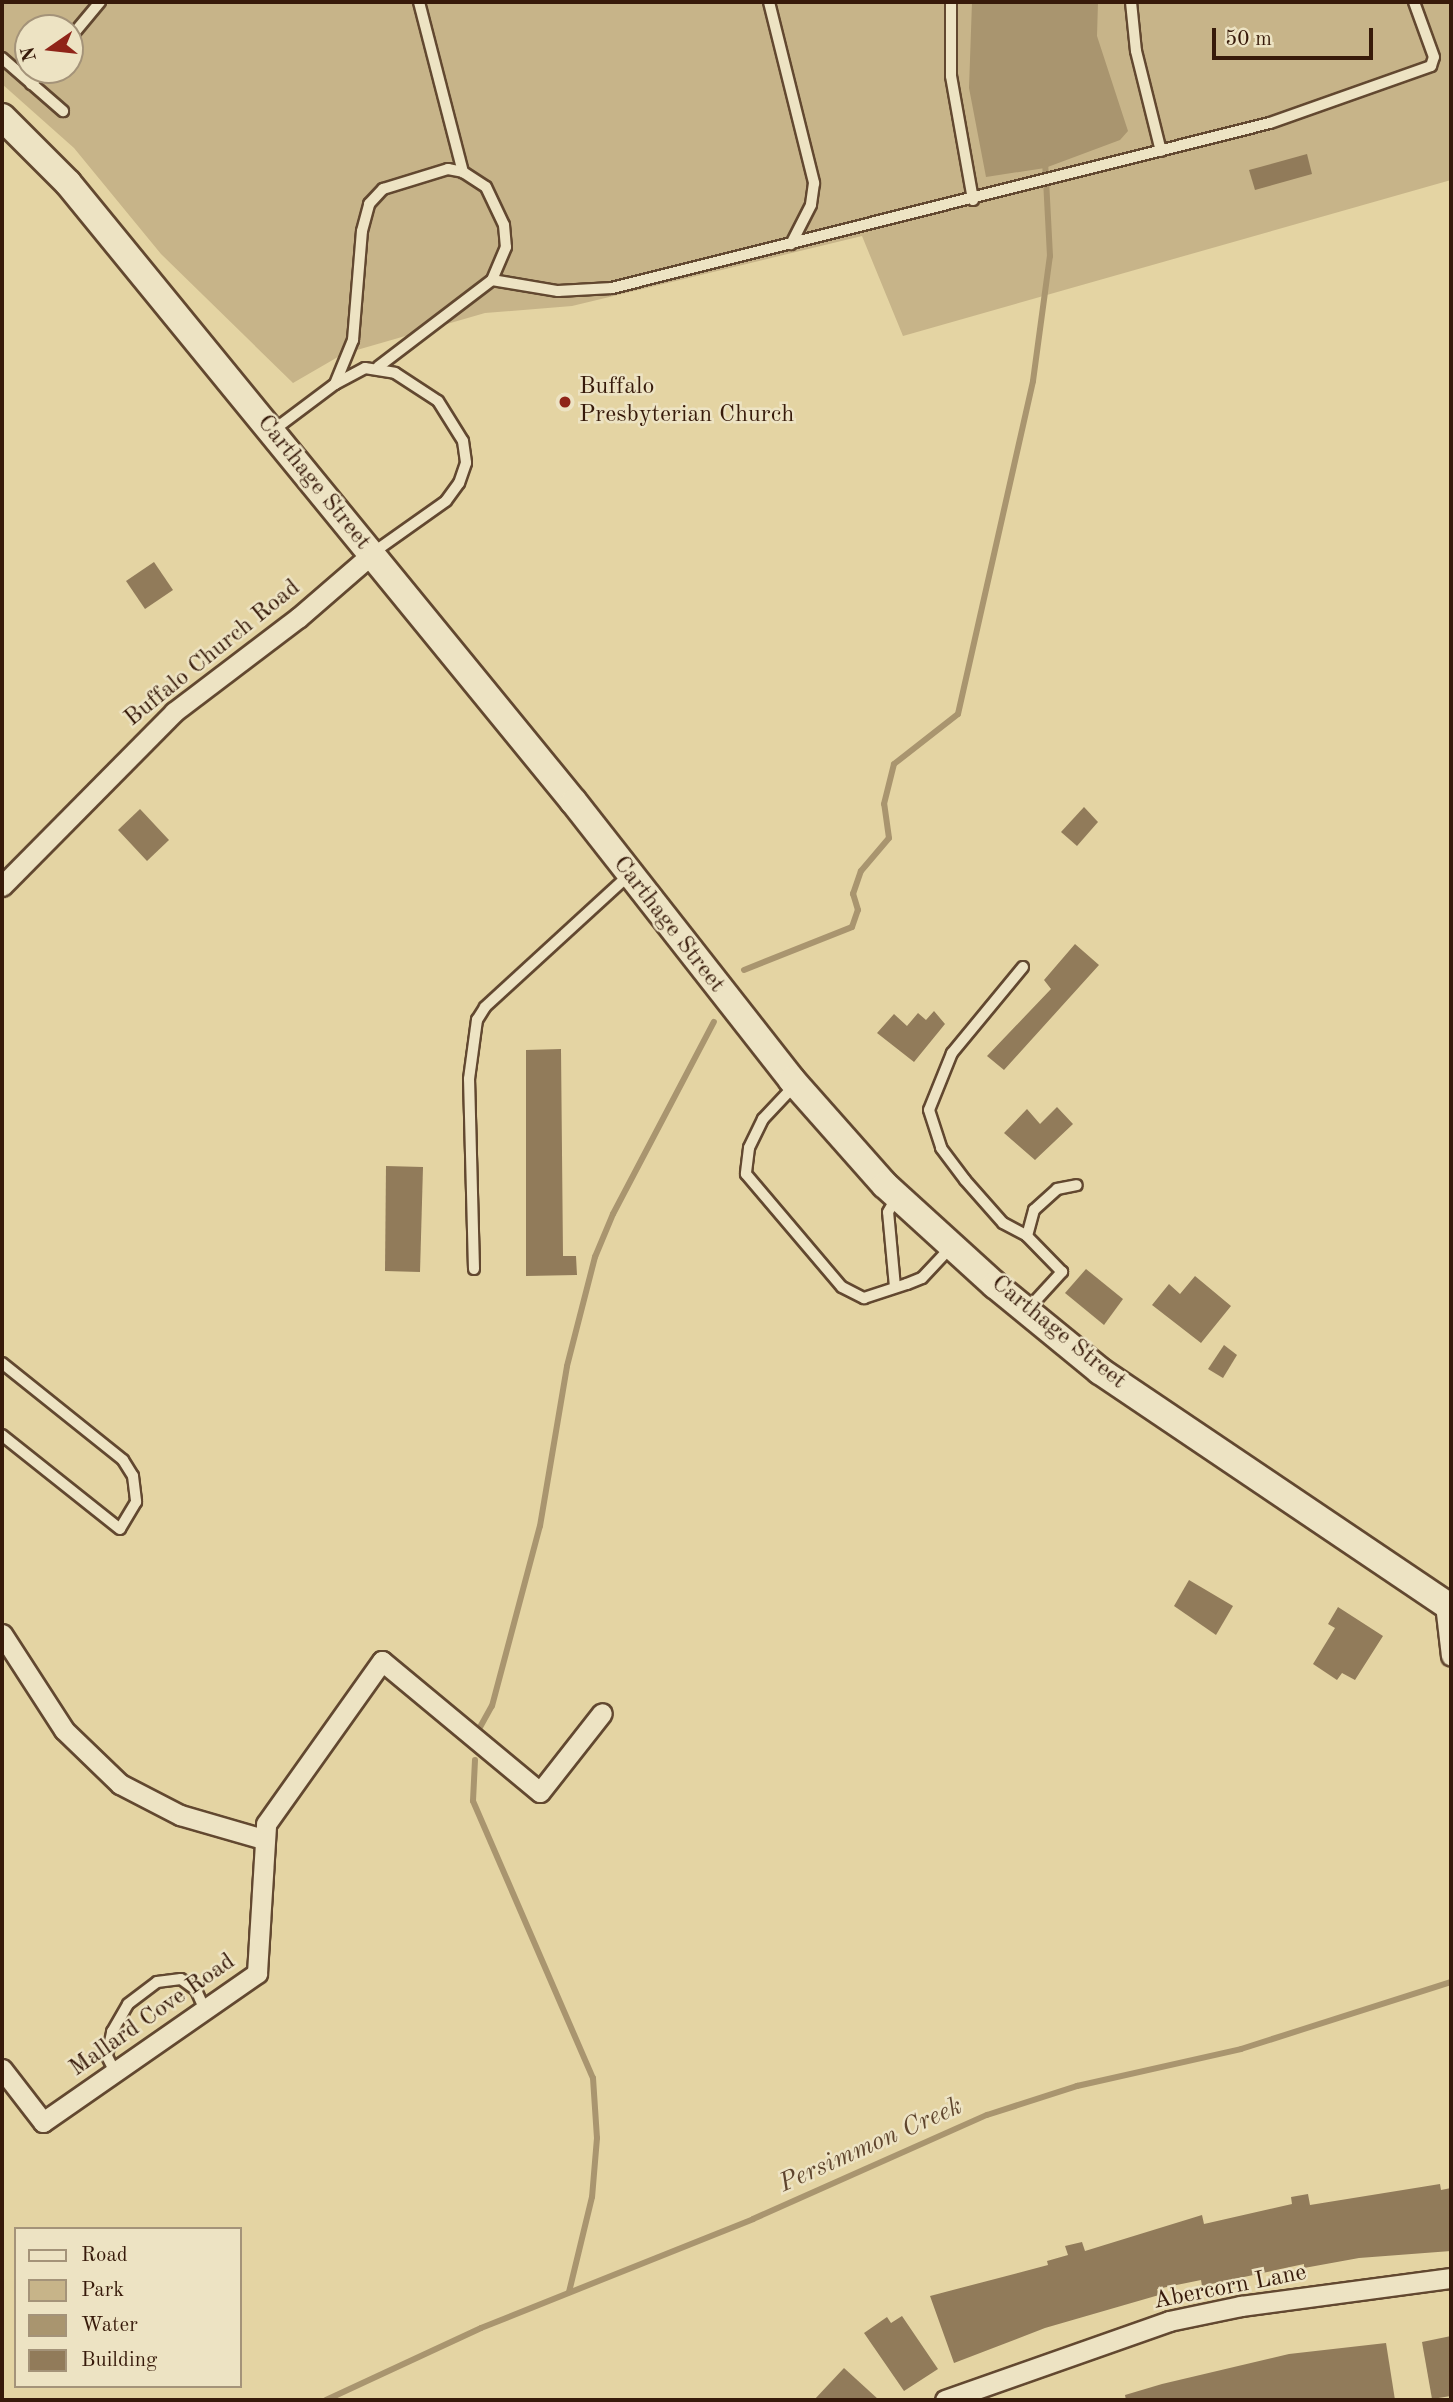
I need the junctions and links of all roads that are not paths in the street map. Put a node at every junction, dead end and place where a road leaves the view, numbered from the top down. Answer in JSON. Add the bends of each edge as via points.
{"nodes":[{"id":1,"x":100,"y":2,"type":"edge"},
{"id":2,"x":418,"y":2,"type":"edge"},
{"id":3,"x":769,"y":2,"type":"edge"},
{"id":4,"x":951,"y":2,"type":"edge"},
{"id":5,"x":1132,"y":2,"type":"edge"},
{"id":6,"x":1413,"y":2,"type":"edge"},
{"id":7,"x":84,"y":21,"type":"edge"},
{"id":8,"x":32,"y":84,"type":"edge"},
{"id":9,"x":62,"y":111,"type":"dead end"},
{"id":10,"x":2,"y":117,"type":"edge"},
{"id":11,"x":1161,"y":152,"type":"junction"},
{"id":12,"x":463,"y":172,"type":"junction"},
{"id":13,"x":973,"y":200,"type":"junction"},
{"id":14,"x":792,"y":244,"type":"junction"},
{"id":15,"x":492,"y":280,"type":"junction"},
{"id":16,"x":378,"y":367,"type":"junction"},
{"id":17,"x":335,"y":384,"type":"junction"},
{"id":18,"x":271,"y":432,"type":"junction"},
{"id":19,"x":372,"y":554,"type":"junction"},
{"id":20,"x":628,"y":876,"type":"junction"},
{"id":21,"x":2,"y":886,"type":"edge"},
{"id":22,"x":1023,"y":967,"type":"dead end"},
{"id":23,"x":795,"y":1084,"type":"junction"},
{"id":24,"x":1077,"y":1185,"type":"dead end"},
{"id":25,"x":898,"y":1196,"type":"junction"},
{"id":26,"x":1027,"y":1236,"type":"junction"},
{"id":27,"x":953,"y":1246,"type":"junction"},
{"id":28,"x":474,"y":1269,"type":"dead end"},
{"id":29,"x":895,"y":1287,"type":"junction"},
{"id":30,"x":1027,"y":1311,"type":"junction"},
{"id":31,"x":2,"y":1363,"type":"edge"},
{"id":32,"x":2,"y":1435,"type":"edge"},
{"id":33,"x":1448,"y":1606,"type":"edge"},
{"id":34,"x":2,"y":1634,"type":"edge"},
{"id":35,"x":1451,"y":1656,"type":"edge"},
{"id":36,"x":602,"y":1713,"type":"dead end"},
{"id":37,"x":263,"y":1839,"type":"junction"},
{"id":38,"x":205,"y":2010,"type":"junction"},
{"id":39,"x":2,"y":2069,"type":"edge"},
{"id":40,"x":115,"y":2072,"type":"junction"},
{"id":41,"x":1451,"y":2278,"type":"edge"},
{"id":42,"x":945,"y":2400,"type":"edge"}],
"edges":[{"from":1,"to":7,"type":"lane"},
{"from":2,"to":12,"type":"lane"},
{"from":3,"to":14,"type":"lane","via":[[814,183],[811,205]]},
{"from":4,"to":13,"type":"lane","via":[[951,76]]},
{"from":5,"to":11,"type":"lane","via":[[1136,51]]},
{"from":6,"to":11,"type":"lane","via":[[1434,57],[1431,66],[1270,123]]},
{"from":8,"to":9,"type":"lane"},
{"from":10,"to":18,"type":"main road","name":"Carthage Street","via":[[68,183]]},
{"from":11,"to":13,"type":"lane"},
{"from":12,"to":15,"type":"lane","via":[[486,187],[504,225],[506,247]]},
{"from":12,"to":17,"type":"lane","via":[[448,169],[383,189],[369,204],[362,231],[353,340]]},
{"from":13,"to":14,"type":"lane"},
{"from":14,"to":15,"type":"lane","via":[[612,288],[558,291]]},
{"from":15,"to":16,"type":"lane"},
{"from":16,"to":17,"type":"lane","via":[[365,368]]},
{"from":16,"to":19,"type":"lane","via":[[414,382],[438,401],[458,432],[466,463],[446,501]]},
{"from":17,"to":18,"type":"lane"},
{"from":18,"to":19,"type":"main road","name":"Carthage Street"},
{"from":19,"to":20,"type":"main road","name":"Carthage Street","via":[[574,802]]},
{"from":19,"to":21,"type":"street","name":"Buffalo Church Road","via":[[298,618],[174,712]]},
{"from":20,"to":23,"type":"main road","name":"Carthage Street"},
{"from":20,"to":28,"type":"lane","via":[[485,1007],[477,1020],[469,1079]]},
{"from":22,"to":26,"type":"lane","via":[[951,1053],[929,1111],[942,1148],[965,1180],[1003,1223]]},
{"from":23,"to":25,"type":"main road","name":"Carthage Street"},
{"from":23,"to":29,"type":"lane","via":[[763,1119],[749,1148],[746,1174],[842,1287],[864,1298]]},
{"from":24,"to":26,"type":"lane","via":[[1057,1189],[1034,1210]]},
{"from":25,"to":27,"type":"main road","name":"Carthage Street"},
{"from":25,"to":29,"type":"lane","via":[[888,1213]]},
{"from":26,"to":30,"type":"lane","via":[[1062,1272]]},
{"from":27,"to":29,"type":"lane","via":[[922,1278]]},
{"from":27,"to":30,"type":"main road","name":"Carthage Street"},
{"from":30,"to":33,"type":"main road","name":"Carthage Street","via":[[1100,1371]]},
{"from":31,"to":32,"type":"lane","via":[[124,1460],[133,1476],[136,1502],[120,1529]]},
{"from":33,"to":35,"type":"street"},
{"from":34,"to":37,"type":"street","via":[[64,1730],[120,1784],[180,1815]]},
{"from":36,"to":37,"type":"street","name":"Mallard Cove Road","via":[[540,1792],[382,1661],[266,1824]]},
{"from":37,"to":38,"type":"street","name":"Mallard Cove Road","via":[[257,1973]]},
{"from":38,"to":40,"type":"street","name":"Mallard Cove Road"},
{"from":38,"to":40,"type":"lane","via":[[196,1990],[181,1979],[157,1982],[128,2004],[112,2032],[107,2056]]},
{"from":39,"to":40,"type":"street","name":"Mallard Cove Road","via":[[43,2122]]},
{"from":41,"to":42,"type":"street","name":"Abercorn Lane","via":[[1241,2306],[1169,2321]]}]}
